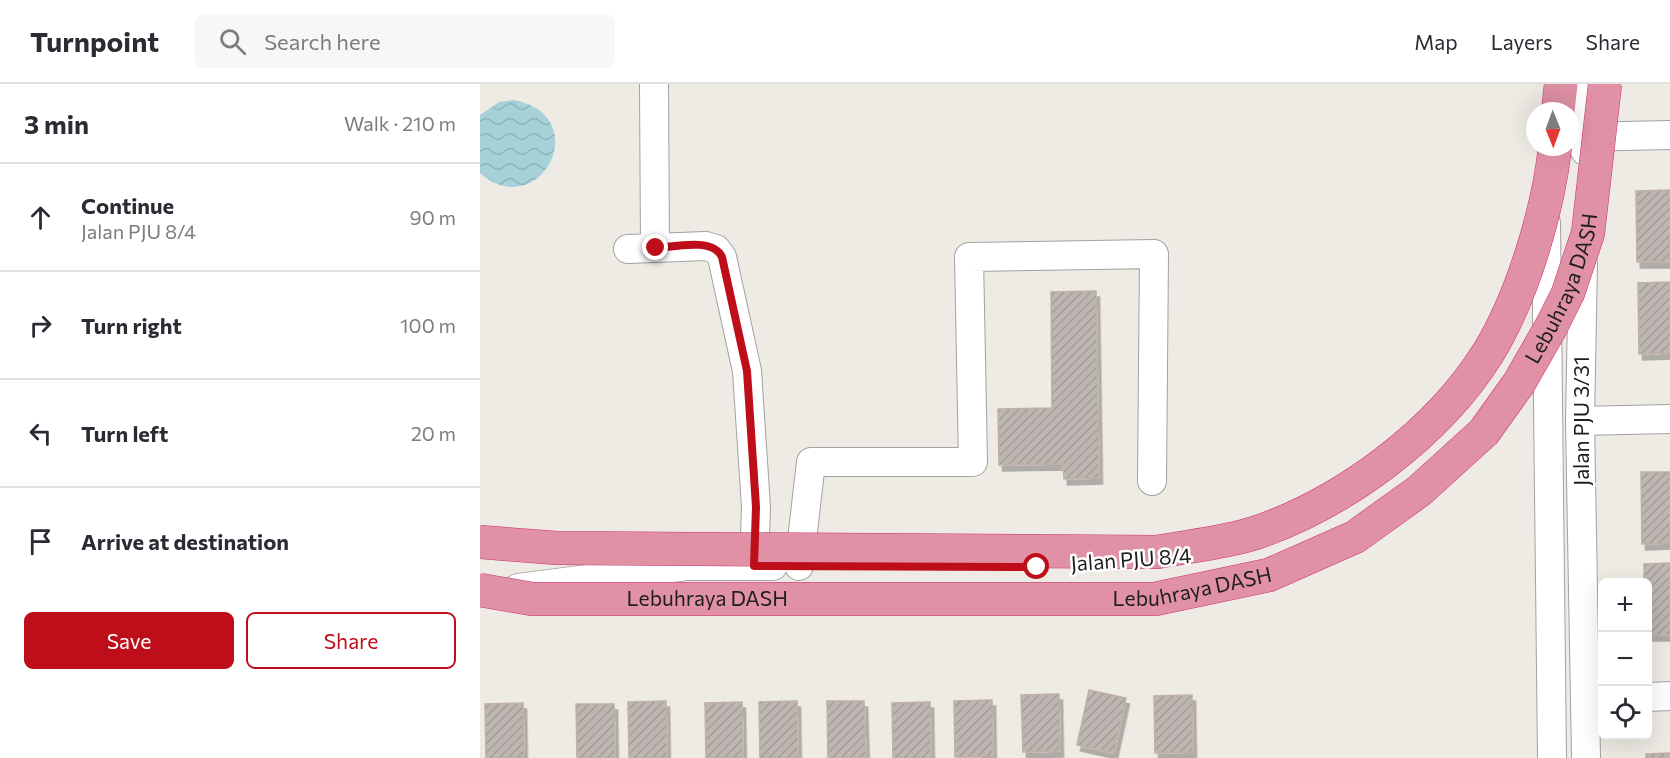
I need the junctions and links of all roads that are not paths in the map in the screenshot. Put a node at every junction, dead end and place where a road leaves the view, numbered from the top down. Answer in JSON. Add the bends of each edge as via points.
{"nodes":[{"id":1,"x":654,"y":84,"type":"edge"},
{"id":2,"x":1544,"y":84,"type":"edge"},
{"id":3,"x":1561,"y":84,"type":"edge"},
{"id":4,"x":1585,"y":84,"type":"edge"},
{"id":5,"x":1605,"y":84,"type":"edge"},
{"id":6,"x":1545,"y":102,"type":"edge"},
{"id":7,"x":1559,"y":102,"type":"edge"},
{"id":8,"x":1580,"y":122,"type":"edge"},
{"id":9,"x":1670,"y":135,"type":"edge"},
{"id":10,"x":1580,"y":137,"type":"edge"},
{"id":11,"x":1545,"y":156,"type":"edge"},
{"id":12,"x":1553,"y":156,"type":"edge"},
{"id":13,"x":1578,"y":156,"type":"edge"},
{"id":14,"x":1670,"y":419,"type":"edge"},
{"id":15,"x":1580,"y":421,"type":"junction"},
{"id":16,"x":1152,"y":482,"type":"dead end"},
{"id":17,"x":480,"y":542,"type":"edge"},
{"id":18,"x":1208,"y":554,"type":"dead end"},
{"id":19,"x":754,"y":566,"type":"junction"},
{"id":20,"x":799,"y":566,"type":"junction"},
{"id":21,"x":480,"y":591,"type":"edge"},
{"id":22,"x":1670,"y":696,"type":"edge"},
{"id":23,"x":1594,"y":697,"type":"edge"},
{"id":24,"x":1652,"y":697,"type":"edge"},
{"id":25,"x":1552,"y":758,"type":"edge"},
{"id":26,"x":1586,"y":758,"type":"edge"}],
"edges":[{"from":1,"to":19,"type":"street","via":[[642,248],[706,246],[716,249],[722,257],[747,371],[756,507]]},
{"from":2,"to":6,"type":"street"},
{"from":3,"to":7,"type":"highway"},
{"from":4,"to":8,"type":"street","name":"Jalan PJU 3/31"},
{"from":5,"to":21,"type":"highway","name":"Lebuhraya DASH","bridge":true,"via":[[1588,233],[1551,327],[1519,383],[1484,432],[1419,491],[1344,542],[1269,575],[1155,599],[532,599]]},
{"from":9,"to":10,"type":"street"},
{"from":11,"to":25,"type":"street","name":"Jalan PJU 3/31"},
{"from":12,"to":17,"type":"highway","name":"Lebuhraya DASH","bridge":true,"via":[[1519,289],[1488,353],[1445,408],[1391,457],[1335,498],[1254,533],[1157,552],[558,549]]},
{"from":13,"to":15,"type":"street","name":"Jalan PJU 3/31"},
{"from":14,"to":15,"type":"street"},
{"from":15,"to":23,"type":"street","name":"Jalan PJU 3/31"},
{"from":16,"to":20,"type":"street","via":[[1154,254],[969,257],[973,462],[811,462]]},
{"from":18,"to":20,"type":"street","name":"Jalan PJU 8/4","via":[[1037,567]]},
{"from":19,"to":20,"type":"street","name":"Jalan PJU 8/4"},
{"from":19,"to":21,"type":"street","name":"Jalan PJU 8/4","via":[[687,566]]},
{"from":22,"to":24,"type":"street"},
{"from":23,"to":26,"type":"street","name":"Jalan PJU 3/31"}]}
